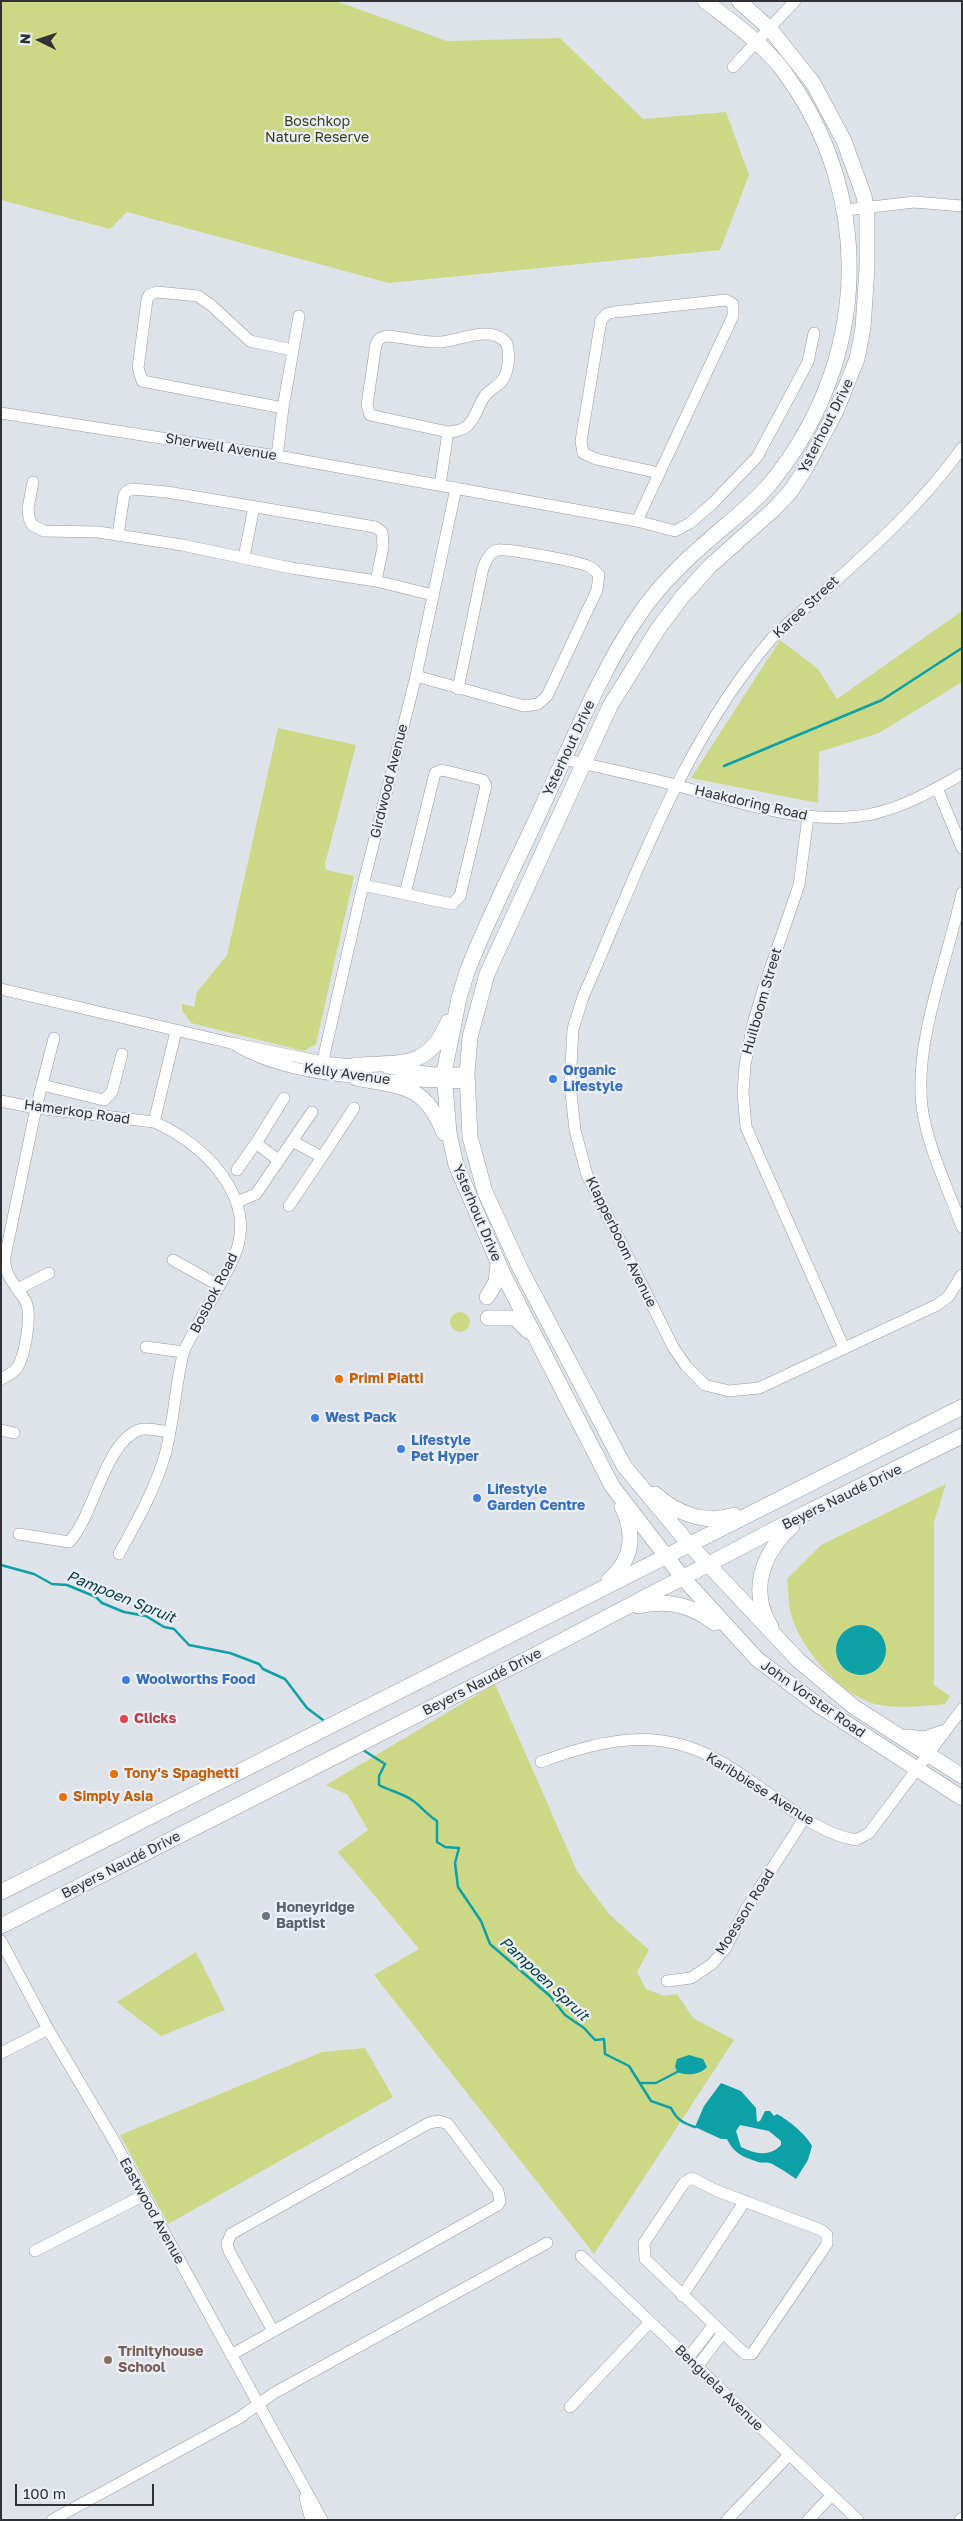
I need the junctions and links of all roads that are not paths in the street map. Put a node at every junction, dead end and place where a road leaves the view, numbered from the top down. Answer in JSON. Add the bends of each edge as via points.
{"nodes":[{"id":1,"x":705,"y":1,"type":"edge"},
{"id":2,"x":739,"y":1,"type":"edge"},
{"id":3,"x":795,"y":1,"type":"edge"},
{"id":4,"x":770,"y":29,"type":"junction"},
{"id":5,"x":756,"y":43,"type":"junction"},
{"id":6,"x":734,"y":67,"type":"dead end"},
{"id":7,"x":866,"y":206,"type":"junction"},
{"id":8,"x":962,"y":206,"type":"edge"},
{"id":9,"x":846,"y":210,"type":"junction"},
{"id":10,"x":299,"y":316,"type":"dead end"},
{"id":11,"x":814,"y":333,"type":"dead end"},
{"id":12,"x":292,"y":350,"type":"junction"},
{"id":13,"x":283,"y":408,"type":"junction"},
{"id":14,"x":1,"y":413,"type":"edge"},
{"id":15,"x":448,"y":432,"type":"junction"},
{"id":16,"x":962,"y":448,"type":"edge"},
{"id":17,"x":277,"y":456,"type":"junction"},
{"id":18,"x":660,"y":473,"type":"junction"},
{"id":19,"x":33,"y":482,"type":"dead end"},
{"id":20,"x":440,"y":485,"type":"junction"},
{"id":21,"x":456,"y":488,"type":"junction"},
{"id":22,"x":254,"y":507,"type":"junction"},
{"id":23,"x":637,"y":522,"type":"junction"},
{"id":24,"x":118,"y":534,"type":"junction"},
{"id":25,"x":244,"y":557,"type":"junction"},
{"id":26,"x":376,"y":581,"type":"junction"},
{"id":27,"x":433,"y":595,"type":"junction"},
{"id":28,"x":416,"y":676,"type":"junction"},
{"id":29,"x":458,"y":688,"type":"junction"},
{"id":30,"x":564,"y":760,"type":"junction"},
{"id":31,"x":582,"y":764,"type":"junction"},
{"id":32,"x":962,"y":774,"type":"edge"},
{"id":33,"x":675,"y":785,"type":"junction"},
{"id":34,"x":937,"y":788,"type":"junction"},
{"id":35,"x":808,"y":817,"type":"junction"},
{"id":36,"x":962,"y":848,"type":"edge"},
{"id":37,"x":363,"y":885,"type":"junction"},
{"id":38,"x":405,"y":894,"type":"junction"},
{"id":39,"x":962,"y":894,"type":"edge"},
{"id":40,"x":1,"y":989,"type":"edge"},
{"id":41,"x":460,"y":998,"type":"junction"},
{"id":42,"x":176,"y":1031,"type":"junction"},
{"id":43,"x":54,"y":1038,"type":"dead end"},
{"id":44,"x":122,"y":1054,"type":"dead end"},
{"id":45,"x":321,"y":1067,"type":"junction"},
{"id":46,"x":356,"y":1071,"type":"junction"},
{"id":47,"x":444,"y":1078,"type":"junction"},
{"id":48,"x":466,"y":1078,"type":"junction"},
{"id":49,"x":42,"y":1085,"type":"junction"},
{"id":50,"x":284,"y":1098,"type":"dead end"},
{"id":51,"x":1,"y":1101,"type":"edge"},
{"id":52,"x":36,"y":1108,"type":"junction"},
{"id":53,"x":354,"y":1108,"type":"dead end"},
{"id":54,"x":312,"y":1112,"type":"dead end"},
{"id":55,"x":154,"y":1122,"type":"junction"},
{"id":56,"x":256,"y":1142,"type":"junction"},
{"id":57,"x":294,"y":1142,"type":"junction"},
{"id":58,"x":322,"y":1157,"type":"junction"},
{"id":59,"x":278,"y":1160,"type":"junction"},
{"id":60,"x":456,"y":1165,"type":"junction"},
{"id":61,"x":237,"y":1170,"type":"dead end"},
{"id":62,"x":237,"y":1202,"type":"junction"},
{"id":63,"x":289,"y":1206,"type":"dead end"},
{"id":64,"x":962,"y":1227,"type":"edge"},
{"id":65,"x":173,"y":1260,"type":"dead end"},
{"id":66,"x":498,"y":1262,"type":"junction"},
{"id":67,"x":49,"y":1273,"type":"dead end"},
{"id":68,"x":962,"y":1275,"type":"edge"},
{"id":69,"x":218,"y":1285,"type":"junction"},
{"id":70,"x":18,"y":1289,"type":"junction"},
{"id":71,"x":487,"y":1297,"type":"dead end"},
{"id":72,"x":488,"y":1318,"type":"dead end"},
{"id":73,"x":536,"y":1339,"type":"junction"},
{"id":74,"x":146,"y":1347,"type":"dead end"},
{"id":75,"x":844,"y":1348,"type":"junction"},
{"id":76,"x":184,"y":1352,"type":"junction"},
{"id":77,"x":1,"y":1379,"type":"edge"},
{"id":78,"x":962,"y":1407,"type":"edge"},
{"id":79,"x":1,"y":1430,"type":"edge"},
{"id":80,"x":169,"y":1432,"type":"junction"},
{"id":81,"x":14,"y":1433,"type":"dead end"},
{"id":82,"x":962,"y":1436,"type":"edge"},
{"id":83,"x":624,"y":1466,"type":"junction"},
{"id":84,"x":612,"y":1486,"type":"junction"},
{"id":85,"x":782,"y":1496,"type":"junction"},
{"id":86,"x":804,"y":1514,"type":"junction"},
{"id":87,"x":20,"y":1534,"type":"dead end"},
{"id":88,"x":688,"y":1544,"type":"junction"},
{"id":89,"x":119,"y":1554,"type":"dead end"},
{"id":90,"x":666,"y":1556,"type":"junction"},
{"id":91,"x":708,"y":1565,"type":"junction"},
{"id":92,"x":683,"y":1578,"type":"junction"},
{"id":93,"x":595,"y":1593,"type":"junction"},
{"id":94,"x":609,"y":1616,"type":"junction"},
{"id":95,"x":783,"y":1646,"type":"junction"},
{"id":96,"x":747,"y":1649,"type":"junction"},
{"id":97,"x":962,"y":1709,"type":"edge"},
{"id":98,"x":942,"y":1733,"type":"junction"},
{"id":99,"x":897,"y":1735,"type":"junction"},
{"id":100,"x":928,"y":1752,"type":"junction"},
{"id":101,"x":541,"y":1762,"type":"dead end"},
{"id":102,"x":916,"y":1768,"type":"junction"},
{"id":103,"x":962,"y":1776,"type":"edge"},
{"id":104,"x":962,"y":1798,"type":"edge"},
{"id":105,"x":804,"y":1818,"type":"junction"},
{"id":106,"x":1,"y":1892,"type":"edge"},
{"id":107,"x":1,"y":1926,"type":"edge"},
{"id":108,"x":1,"y":1941,"type":"edge"},
{"id":109,"x":667,"y":1981,"type":"dead end"},
{"id":110,"x":48,"y":2029,"type":"junction"},
{"id":111,"x":1,"y":2054,"type":"edge"},
{"id":112,"x":144,"y":2195,"type":"junction"},
{"id":113,"x":745,"y":2201,"type":"junction"},
{"id":114,"x":547,"y":2243,"type":"dead end"},
{"id":115,"x":35,"y":2251,"type":"dead end"},
{"id":116,"x":581,"y":2256,"type":"dead end"},
{"id":117,"x":682,"y":2296,"type":"junction"},
{"id":118,"x":650,"y":2322,"type":"junction"},
{"id":119,"x":713,"y":2326,"type":"junction"},
{"id":120,"x":273,"y":2331,"type":"junction"},
{"id":121,"x":722,"y":2334,"type":"junction"},
{"id":122,"x":231,"y":2355,"type":"junction"},
{"id":123,"x":688,"y":2358,"type":"junction"},
{"id":124,"x":697,"y":2367,"type":"junction"},
{"id":125,"x":258,"y":2406,"type":"junction"},
{"id":126,"x":570,"y":2407,"type":"dead end"},
{"id":127,"x":789,"y":2455,"type":"junction"},
{"id":128,"x":301,"y":2482,"type":"junction"},
{"id":129,"x":832,"y":2495,"type":"junction"},
{"id":130,"x":52,"y":2520,"type":"edge"},
{"id":131,"x":312,"y":2520,"type":"edge"},
{"id":132,"x":322,"y":2520,"type":"edge"},
{"id":133,"x":727,"y":2520,"type":"edge"},
{"id":134,"x":808,"y":2520,"type":"edge"},
{"id":135,"x":858,"y":2520,"type":"edge"}],
"edges":[{"from":1,"to":5,"type":"main road","name":"Ysterhout Drive"},
{"from":2,"to":4,"type":"main road","name":"Ysterhout Drive"},
{"from":3,"to":4,"type":"street"},
{"from":4,"to":5,"type":"street"},
{"from":4,"to":7,"type":"main road","name":"Ysterhout Drive","via":[[814,83],[844,141]]},
{"from":5,"to":6,"type":"street"},
{"from":5,"to":9,"type":"main road","name":"Ysterhout Drive","via":[[781,69],[804,105],[827,153]]},
{"from":7,"to":8,"type":"street","via":[[914,202]]},
{"from":7,"to":9,"type":"street"},
{"from":7,"to":31,"type":"main road","name":"Ysterhout Drive","via":[[868,242],[863,328],[857,359],[836,411],[790,492],[710,566],[658,628],[610,706]]},
{"from":9,"to":30,"type":"main road","name":"Ysterhout Drive","via":[[850,247],[849,289],[841,341],[832,375],[810,425],[768,486],[699,548],[638,615],[607,666]]},
{"from":10,"to":12,"type":"street"},
{"from":11,"to":23,"type":"street","name":"Sherwell Avenue","via":[[808,362],[757,457],[690,523],[675,531]]},
{"from":12,"to":13,"type":"street"},
{"from":12,"to":13,"type":"street","via":[[250,341],[198,296],[157,292],[149,295],[147,300],[138,368],[142,381]]},
{"from":13,"to":17,"type":"street"},
{"from":14,"to":17,"type":"street","name":"Sherwell Avenue"},
{"from":15,"to":15,"type":"street","via":[[458,432],[475,419],[484,398],[504,377],[508,349],[504,339],[484,334],[441,342],[386,336],[379,339],[367,405],[370,415]]},
{"from":15,"to":20,"type":"street"},
{"from":16,"to":33,"type":"street","name":"Karee Street","via":[[905,517],[772,637],[700,742]]},
{"from":17,"to":20,"type":"street","name":"Sherwell Avenue"},
{"from":18,"to":18,"type":"street","via":[[732,316],[733,304],[726,300],[614,312],[601,320],[581,441],[582,453]]},
{"from":18,"to":23,"type":"street"},
{"from":19,"to":24,"type":"street","via":[[28,508],[32,525],[52,532]]},
{"from":20,"to":21,"type":"street","name":"Sherwell Avenue"},
{"from":21,"to":23,"type":"street","name":"Sherwell Avenue"},
{"from":21,"to":27,"type":"street","name":"Girdwood Avenue"},
{"from":22,"to":24,"type":"street","via":[[132,489],[124,495]]},
{"from":22,"to":25,"type":"street"},
{"from":22,"to":26,"type":"street","via":[[379,529],[384,541]]},
{"from":24,"to":25,"type":"street"},
{"from":25,"to":26,"type":"street"},
{"from":26,"to":27,"type":"street"},
{"from":27,"to":28,"type":"street","name":"Girdwood Avenue"},
{"from":28,"to":29,"type":"street"},
{"from":28,"to":37,"type":"street","name":"Girdwood Avenue"},
{"from":29,"to":29,"type":"street","via":[[487,558],[506,550],[582,564],[595,570],[599,575],[597,590],[542,702],[524,706]]},
{"from":30,"to":31,"type":"street","name":"Haakdoring Road"},
{"from":30,"to":41,"type":"main road","name":"Ysterhout Drive","via":[[472,961]]},
{"from":31,"to":33,"type":"street","name":"Haakdoring Road"},
{"from":31,"to":48,"type":"main road","name":"Ysterhout Drive","via":[[487,974],[472,1028]]},
{"from":32,"to":34,"type":"street","name":"Haakdoring Road"},
{"from":33,"to":35,"type":"street","name":"Haakdoring Road"},
{"from":33,"to":75,"type":"street","name":"Klapperboom Avenue","via":[[583,998],[573,1029],[570,1084],[575,1130],[588,1175],[673,1346],[686,1366],[705,1385],[729,1391],[759,1388]]},
{"from":34,"to":35,"type":"street","name":"Haakdoring Road","via":[[872,814],[843,818]]},
{"from":34,"to":36,"type":"street"},
{"from":35,"to":75,"type":"street","name":"Huilboom Street","via":[[798,885],[753,1023],[744,1064],[743,1094],[746,1127]]},
{"from":37,"to":38,"type":"street"},
{"from":37,"to":45,"type":"street","name":"Girdwood Avenue"},
{"from":38,"to":38,"type":"street","via":[[452,904],[460,896],[486,786],[483,780],[442,770],[435,773]]},
{"from":39,"to":64,"type":"street","via":[[928,1028],[921,1085],[931,1147]]},
{"from":40,"to":42,"type":"street","name":"Kelly Avenue"},
{"from":41,"to":46,"type":"main road","via":[[441,1039],[421,1057]]},
{"from":41,"to":47,"type":"main road","name":"Ysterhout Drive"},
{"from":42,"to":45,"type":"street","name":"Kelly Avenue","via":[[231,1044],[255,1056]]},
{"from":42,"to":55,"type":"street"},
{"from":43,"to":49,"type":"street"},
{"from":44,"to":49,"type":"street","via":[[112,1092],[104,1100]]},
{"from":45,"to":46,"type":"street","name":"Kelly Avenue"},
{"from":46,"to":47,"type":"street","name":"Kelly Avenue"},
{"from":46,"to":60,"type":"main road","via":[[408,1089],[426,1100],[441,1126]]},
{"from":47,"to":48,"type":"street","name":"Kelly Avenue"},
{"from":47,"to":60,"type":"main road","name":"Ysterhout Drive","via":[[449,1134]]},
{"from":48,"to":83,"type":"main road","name":"Ysterhout Drive","via":[[470,1137],[485,1192],[520,1268]]},
{"from":49,"to":52,"type":"street"},
{"from":50,"to":56,"type":"street"},
{"from":51,"to":52,"type":"street","name":"Hamerkop Road"},
{"from":52,"to":55,"type":"street","name":"Hamerkop Road"},
{"from":52,"to":70,"type":"street","via":[[5,1257],[5,1269]]},
{"from":53,"to":58,"type":"street"},
{"from":54,"to":57,"type":"street"},
{"from":55,"to":62,"type":"street","name":"Bosbok Road","via":[[182,1136],[208,1158],[227,1182]]},
{"from":56,"to":59,"type":"street"},
{"from":56,"to":61,"type":"street"},
{"from":57,"to":58,"type":"street"},
{"from":57,"to":59,"type":"street"},
{"from":58,"to":63,"type":"street"},
{"from":59,"to":62,"type":"street","via":[[256,1194]]},
{"from":60,"to":66,"type":"main road","name":"Ysterhout Drive"},
{"from":62,"to":69,"type":"street","name":"Bosbok Road","via":[[239,1243]]},
{"from":65,"to":69,"type":"street"},
{"from":66,"to":71,"type":"main road","via":[[496,1282]]},
{"from":66,"to":73,"type":"main road","name":"Ysterhout Drive"},
{"from":67,"to":70,"type":"street"},
{"from":68,"to":75,"type":"street","name":"Klapperboom Avenue","via":[[948,1297],[937,1305]]},
{"from":69,"to":76,"type":"street","name":"Bosbok Road"},
{"from":70,"to":77,"type":"street","via":[[26,1303],[29,1318],[20,1362],[14,1371]]},
{"from":72,"to":73,"type":"main road","via":[[514,1318]]},
{"from":73,"to":84,"type":"main road","name":"Ysterhout Drive"},
{"from":74,"to":76,"type":"street"},
{"from":76,"to":80,"type":"street","name":"Bosbok Road"},
{"from":78,"to":85,"type":"main road","name":"Beyers Naudé Drive"},
{"from":79,"to":81,"type":"street"},
{"from":80,"to":87,"type":"street","via":[[144,1430],[126,1438],[69,1542]]},
{"from":80,"to":89,"type":"street","name":"Bosbok Road","via":[[165,1454],[150,1493]]},
{"from":82,"to":86,"type":"main road","name":"Beyers Naudé Drive"},
{"from":83,"to":85,"type":"main road","via":[[664,1502],[700,1518],[728,1517]]},
{"from":83,"to":88,"type":"main road","name":"Ysterhout Drive"},
{"from":84,"to":90,"type":"main road","name":"Ysterhout Drive"},
{"from":84,"to":93,"type":"main road","via":[[628,1519],[632,1540],[622,1566]]},
{"from":85,"to":88,"type":"main road","name":"Beyers Naudé Drive"},
{"from":86,"to":91,"type":"main road","name":"Beyers Naudé Drive"},
{"from":86,"to":95,"type":"main road","via":[[771,1549],[761,1572],[760,1599],[765,1618]]},
{"from":88,"to":90,"type":"main road","name":"Beyers Naudé Drive"},
{"from":88,"to":91,"type":"main road","name":"John Vorster Road"},
{"from":90,"to":92,"type":"main road","name":"Ysterhout Drive"},
{"from":90,"to":93,"type":"main road","name":"Beyers Naudé Drive"},
{"from":91,"to":92,"type":"main road","name":"Beyers Naudé Drive"},
{"from":91,"to":95,"type":"main road","name":"John Vorster Road"},
{"from":92,"to":94,"type":"main road","name":"Beyers Naudé Drive"},
{"from":92,"to":96,"type":"main road","name":"John Vorster Road"},
{"from":93,"to":106,"type":"main road","name":"Beyers Naudé Drive"},
{"from":94,"to":96,"type":"main road","via":[[652,1602],[686,1605],[700,1612]]},
{"from":94,"to":107,"type":"main road","name":"Beyers Naudé Drive"},
{"from":95,"to":99,"type":"main road","name":"John Vorster Road","via":[[854,1707]]},
{"from":96,"to":102,"type":"main road","name":"John Vorster Road","via":[[772,1673]]},
{"from":97,"to":98,"type":"street"},
{"from":98,"to":99,"type":"main road","via":[[924,1739]]},
{"from":98,"to":100,"type":"street"},
{"from":99,"to":100,"type":"main road","name":"John Vorster Road"},
{"from":100,"to":102,"type":"street"},
{"from":100,"to":103,"type":"main road","name":"John Vorster Road"},
{"from":101,"to":105,"type":"street","name":"Karibbiese Avenue","via":[[580,1748],[624,1739],[679,1744],[720,1761]]},
{"from":102,"to":104,"type":"main road","name":"John Vorster Road"},
{"from":102,"to":105,"type":"street","name":"Karibbiese Avenue","via":[[869,1833],[861,1839],[850,1839]]},
{"from":105,"to":109,"type":"street","name":"Moesson Road","via":[[746,1909],[725,1949],[712,1964],[692,1978]]},
{"from":108,"to":110,"type":"street","name":"Eastwood Avenue"},
{"from":110,"to":111,"type":"street"},
{"from":110,"to":112,"type":"street","name":"Eastwood Avenue"},
{"from":112,"to":115,"type":"street"},
{"from":112,"to":122,"type":"street","name":"Eastwood Avenue"},
{"from":113,"to":117,"type":"street"},
{"from":113,"to":117,"type":"street","via":[[696,2179],[687,2180],[644,2243],[648,2263]]},
{"from":113,"to":121,"type":"street","via":[[824,2232],[828,2239],[755,2352],[745,2354]]},
{"from":114,"to":125,"type":"street","via":[[274,2393]]},
{"from":116,"to":118,"type":"street","name":"Benguela Avenue"},
{"from":117,"to":119,"type":"street"},
{"from":118,"to":123,"type":"street","name":"Benguela Avenue"},
{"from":118,"to":126,"type":"street"},
{"from":119,"to":121,"type":"street"},
{"from":119,"to":123,"type":"street"},
{"from":120,"to":120,"type":"street","via":[[498,2205],[498,2191],[448,2124],[439,2121],[429,2123],[231,2234],[228,2251]]},
{"from":120,"to":122,"type":"street"},
{"from":121,"to":124,"type":"street"},
{"from":122,"to":125,"type":"street","name":"Eastwood Avenue"},
{"from":123,"to":124,"type":"street","name":"Benguela Avenue"},
{"from":124,"to":127,"type":"street","name":"Benguela Avenue"},
{"from":125,"to":128,"type":"street","name":"Eastwood Avenue"},
{"from":125,"to":130,"type":"street"},
{"from":127,"to":129,"type":"street","name":"Benguela Avenue"},
{"from":127,"to":133,"type":"street"},
{"from":128,"to":131,"type":"street","name":"Eastwood Avenue"},
{"from":128,"to":132,"type":"street","name":"Eastwood Avenue"},
{"from":129,"to":134,"type":"street"},
{"from":129,"to":135,"type":"street","name":"Benguela Avenue"}]}
